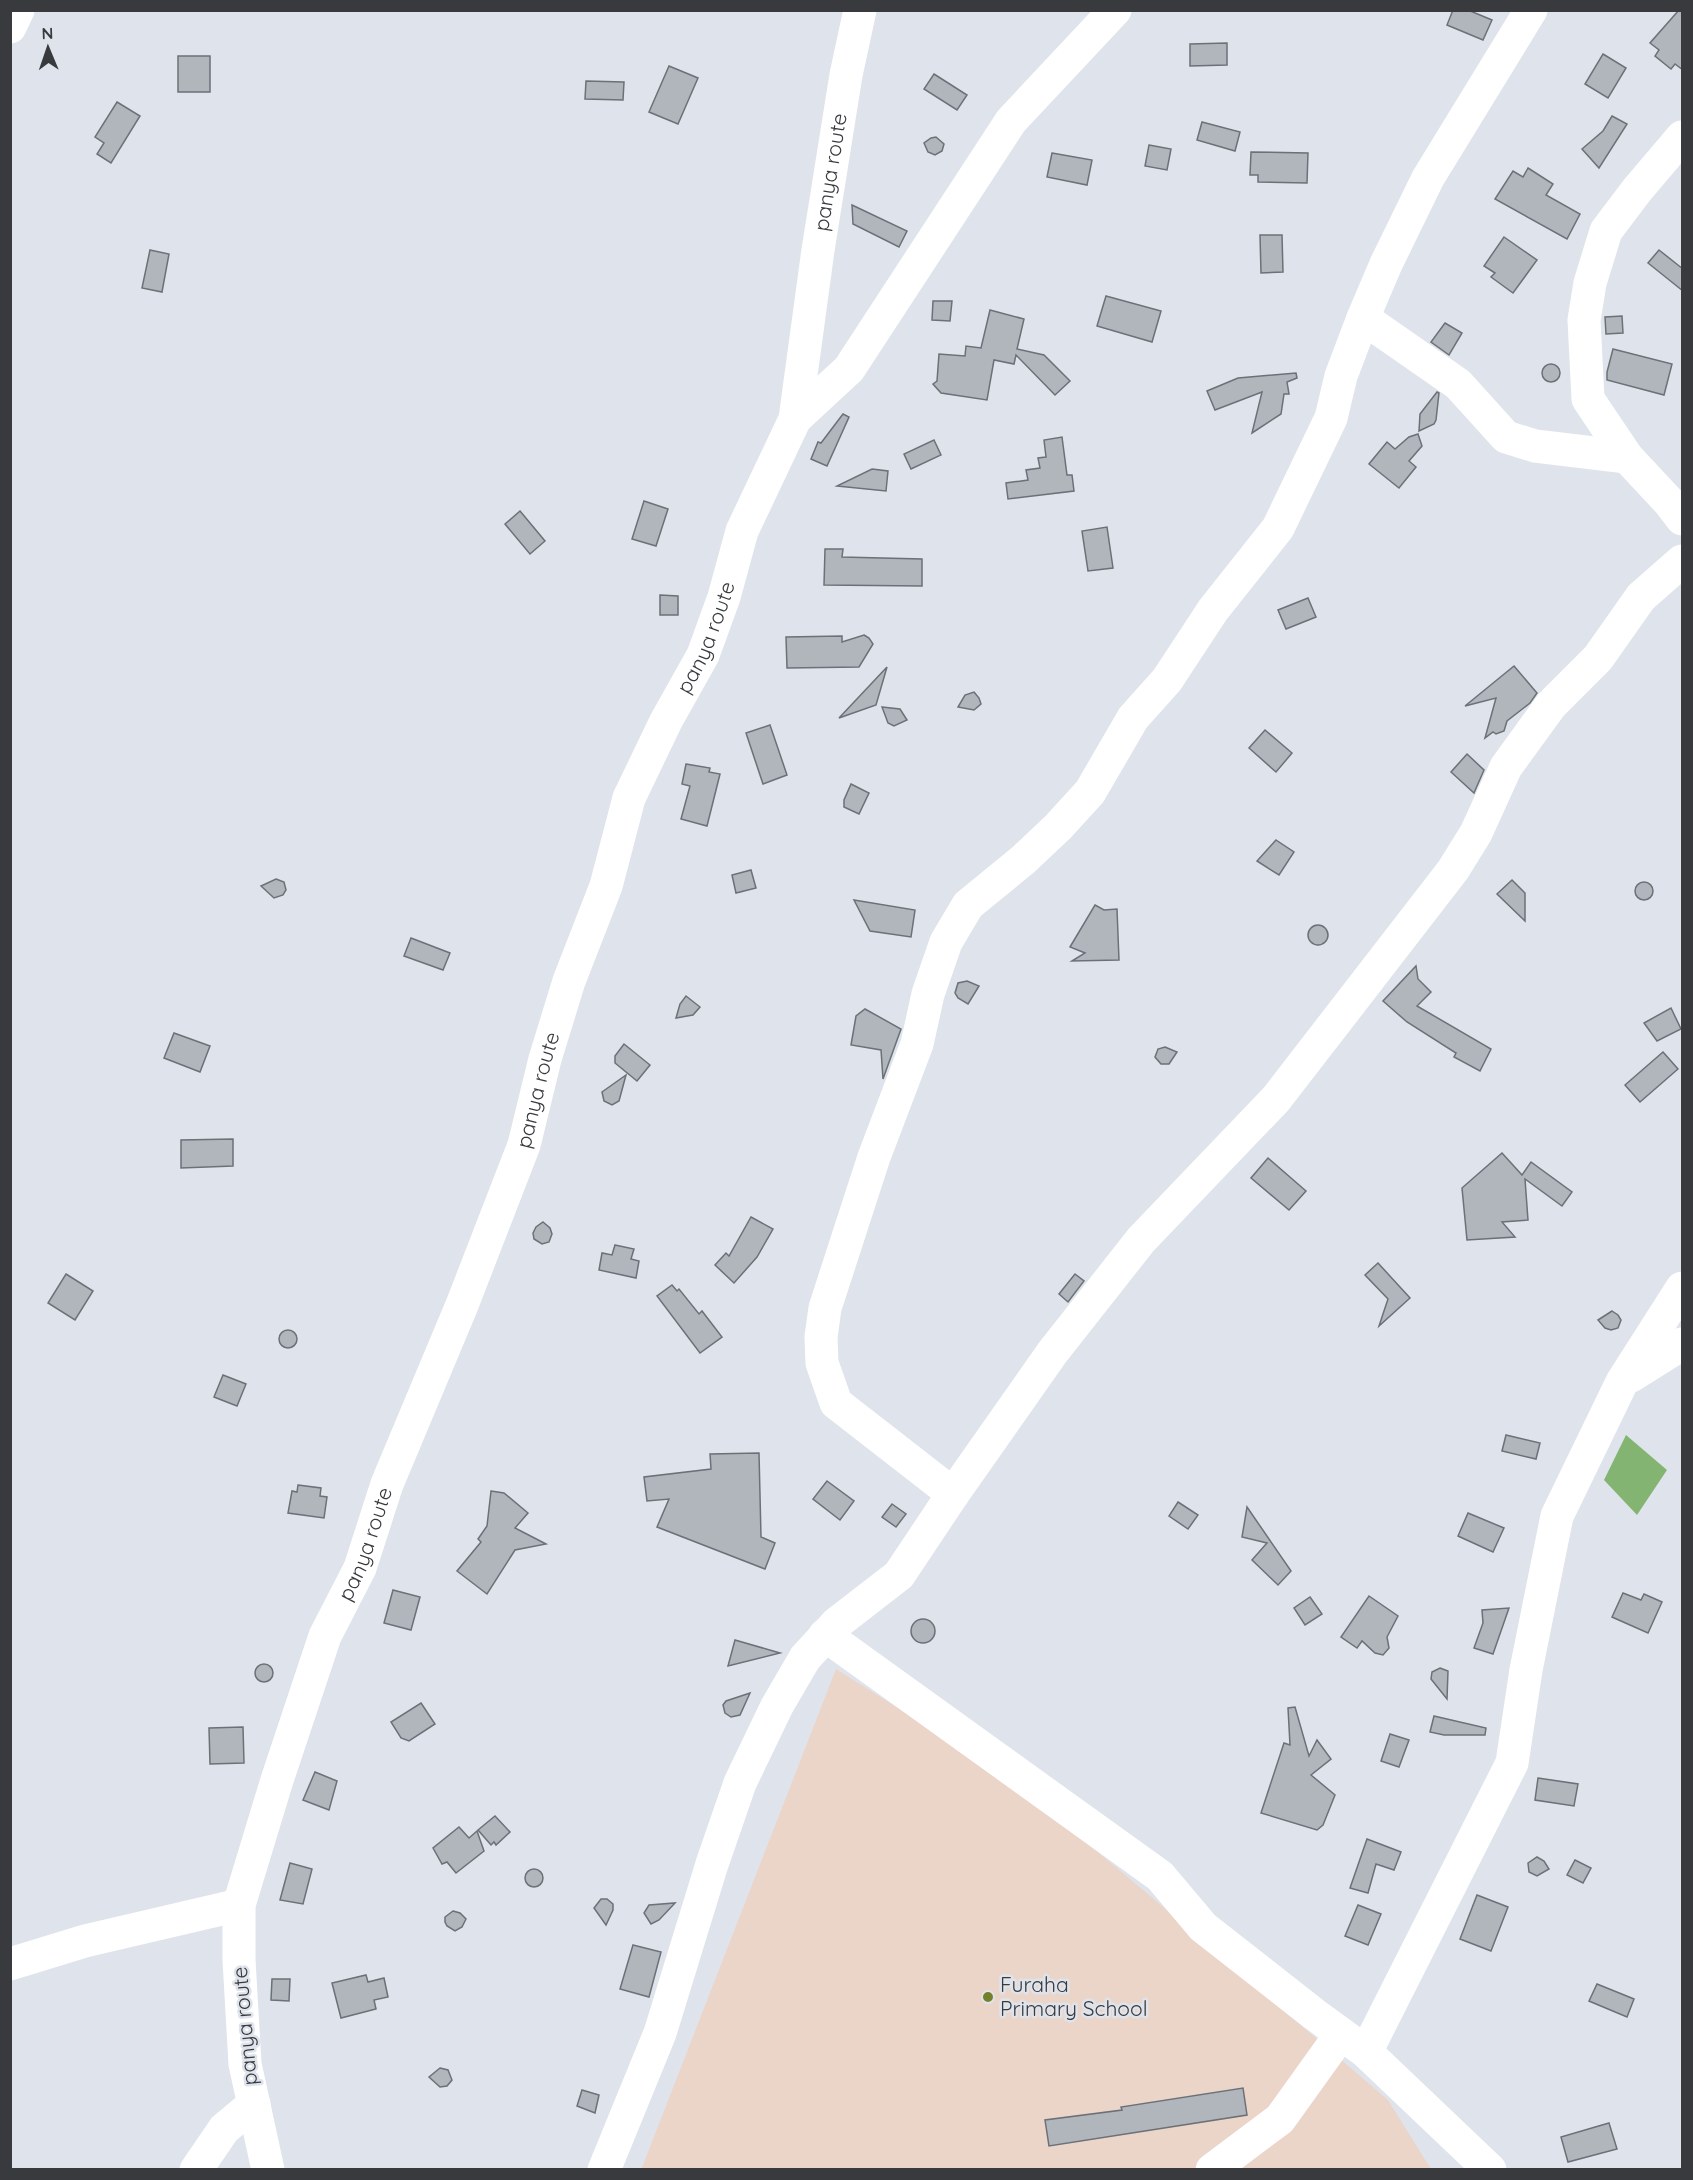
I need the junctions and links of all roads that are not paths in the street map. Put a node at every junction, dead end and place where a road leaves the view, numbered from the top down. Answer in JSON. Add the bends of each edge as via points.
{"nodes":[{"id":1,"x":18,"y":10,"type":"edge"},
{"id":2,"x":860,"y":10,"type":"edge"},
{"id":3,"x":1115,"y":10,"type":"edge"},
{"id":4,"x":1531,"y":10,"type":"edge"},
{"id":5,"x":10,"y":27,"type":"edge"},
{"id":6,"x":1683,"y":137,"type":"edge"},
{"id":7,"x":1363,"y":318,"type":"junction"},
{"id":8,"x":795,"y":419,"type":"junction"},
{"id":9,"x":1627,"y":458,"type":"junction"},
{"id":10,"x":1683,"y":519,"type":"edge"},
{"id":11,"x":1683,"y":561,"type":"edge"},
{"id":12,"x":1683,"y":1288,"type":"edge"},
{"id":13,"x":1683,"y":1344,"type":"edge"},
{"id":14,"x":1622,"y":1382,"type":"junction"},
{"id":15,"x":953,"y":1494,"type":"junction"},
{"id":16,"x":825,"y":1635,"type":"junction"},
{"id":17,"x":238,"y":1905,"type":"junction"},
{"id":18,"x":10,"y":1964,"type":"edge"},
{"id":19,"x":1354,"y":2043,"type":"junction"},
{"id":20,"x":254,"y":2104,"type":"junction"},
{"id":21,"x":265,"y":2156,"type":"edge"},
{"id":22,"x":196,"y":2169,"type":"edge"},
{"id":23,"x":285,"y":2169,"type":"edge"},
{"id":24,"x":604,"y":2169,"type":"edge"},
{"id":25,"x":1212,"y":2169,"type":"edge"},
{"id":26,"x":1490,"y":2169,"type":"edge"}],
"edges":[{"from":1,"to":5,"type":"street"},
{"from":2,"to":8,"type":"street","name":"panya route","via":[[820,238]]},
{"from":3,"to":8,"type":"street","via":[[1011,121],[849,369]]},
{"from":4,"to":7,"type":"street","via":[[1428,177]]},
{"from":6,"to":9,"type":"street","via":[[1606,231],[1590,283],[1584,320],[1588,399]]},
{"from":7,"to":9,"type":"street","via":[[1458,384],[1506,437],[1535,446]]},
{"from":7,"to":15,"type":"street","via":[[1341,376],[1331,418],[1278,528],[1213,610],[1167,680],[1133,718],[1090,792],[1032,851],[968,905],[946,942],[928,993],[917,1044],[874,1157],[825,1308],[822,1364],[836,1403]]},
{"from":8,"to":17,"type":"street","name":"panya route","via":[[742,531],[703,655],[629,798],[606,886],[548,1048],[524,1145],[387,1484],[360,1568],[325,1636]]},
{"from":9,"to":10,"type":"street"},
{"from":11,"to":15,"type":"street","via":[[1641,597],[1598,658],[1551,705],[1506,767],[1476,833],[1453,870],[1276,1099],[1141,1240],[1052,1353]]},
{"from":12,"to":14,"type":"street"},
{"from":13,"to":14,"type":"street"},
{"from":14,"to":19,"type":"street","via":[[1557,1516],[1512,1763]]},
{"from":15,"to":16,"type":"street","via":[[899,1575]]},
{"from":16,"to":19,"type":"street","via":[[1160,1876],[1203,1927]]},
{"from":16,"to":24,"type":"street","via":[[777,1706],[740,1783],[660,2033]]},
{"from":17,"to":18,"type":"street","via":[[85,1941]]},
{"from":17,"to":20,"type":"street","name":"panya route","via":[[245,2064]]},
{"from":19,"to":25,"type":"street","via":[[1280,2119]]},
{"from":19,"to":26,"type":"street"},
{"from":20,"to":21,"type":"street","name":"panya route"},
{"from":20,"to":22,"type":"street","via":[[224,2130]]},
{"from":21,"to":23,"type":"street"}]}
